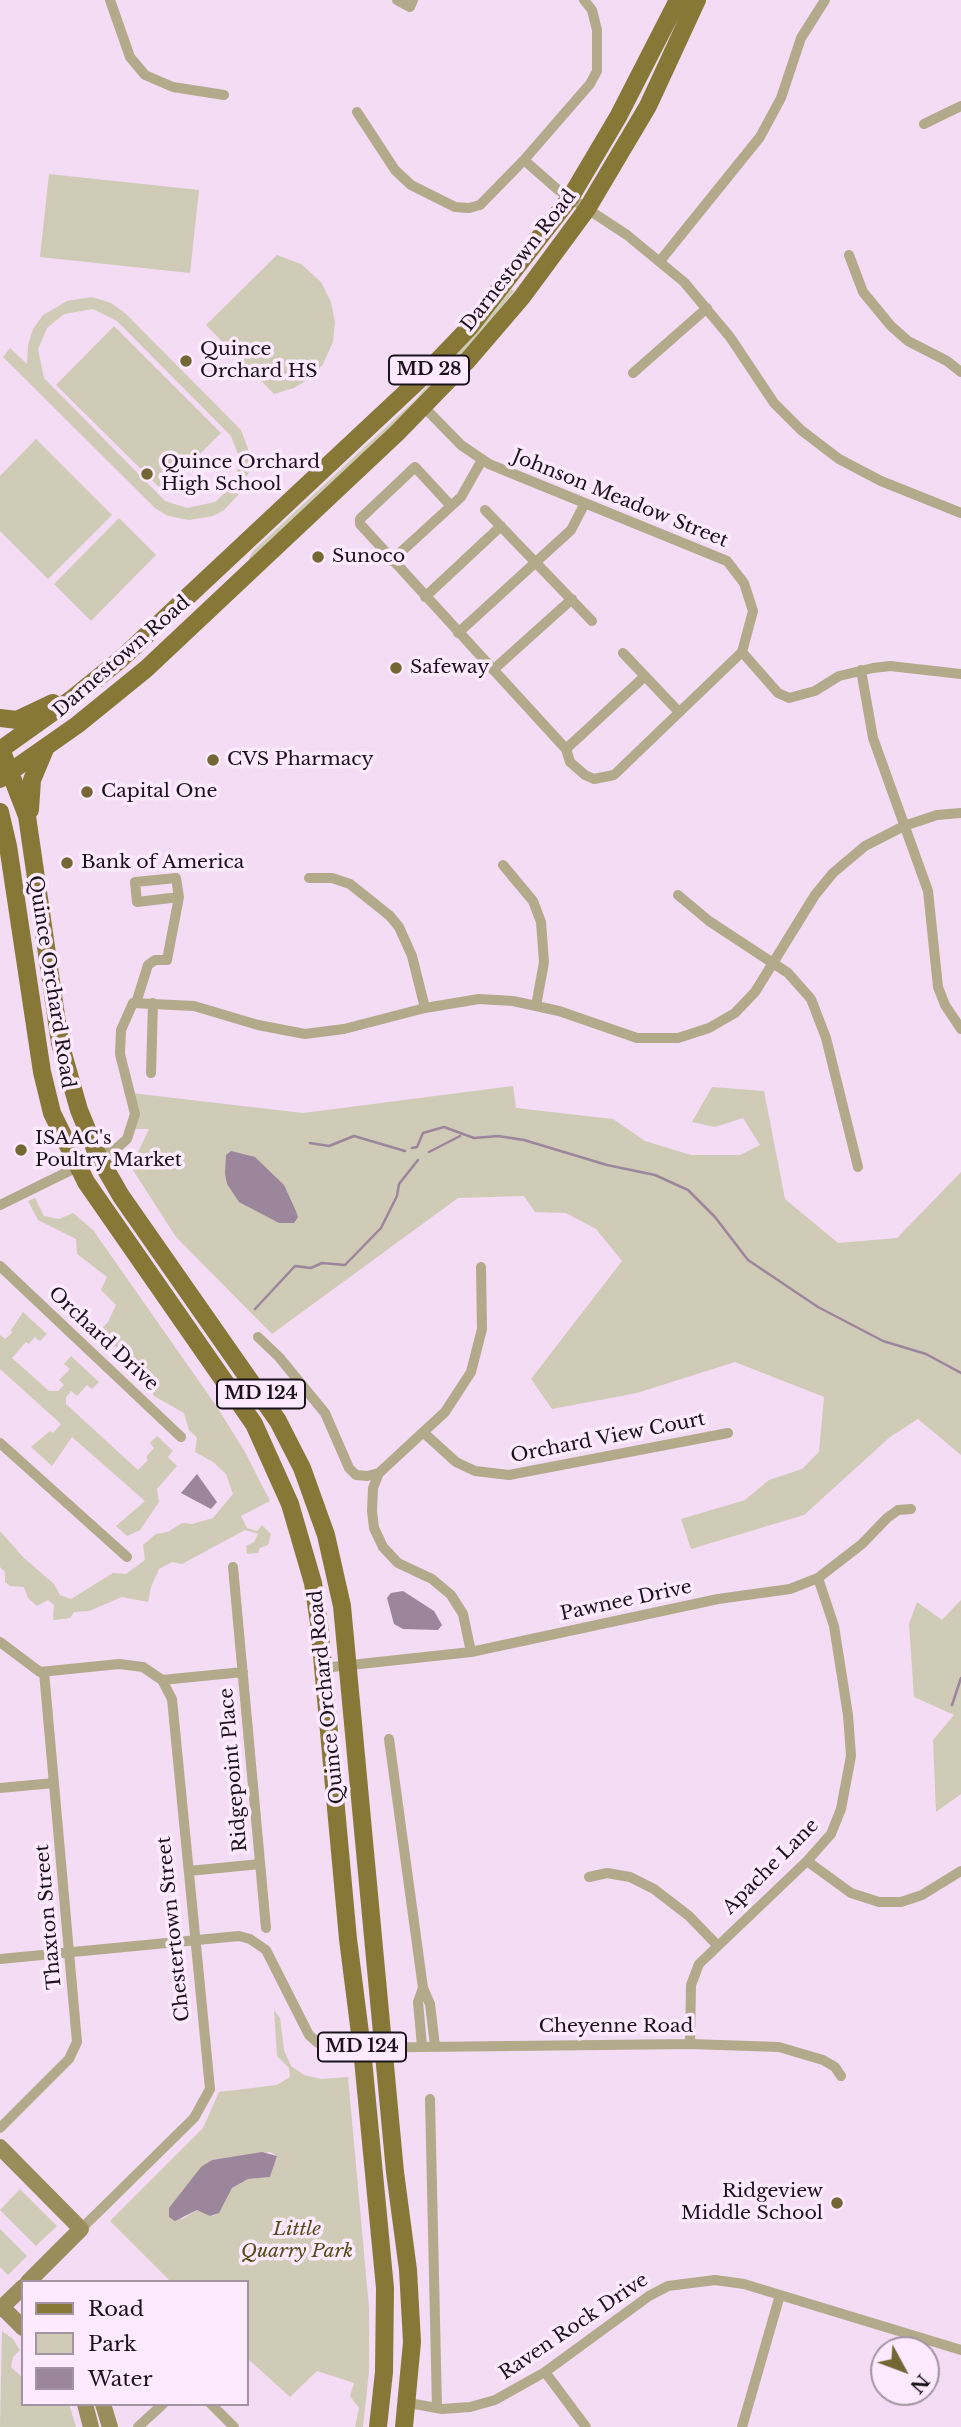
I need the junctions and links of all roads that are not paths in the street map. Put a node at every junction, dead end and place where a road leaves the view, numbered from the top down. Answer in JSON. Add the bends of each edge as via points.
{"nodes":[{"id":1,"x":110,"y":0,"type":"edge"},
{"id":2,"x":397,"y":0,"type":"edge"},
{"id":3,"x":413,"y":0,"type":"edge"},
{"id":4,"x":584,"y":0,"type":"edge"},
{"id":5,"x":678,"y":0,"type":"edge"},
{"id":6,"x":697,"y":0,"type":"edge"},
{"id":7,"x":825,"y":0,"type":"edge"},
{"id":8,"x":224,"y":95,"type":"dead end"},
{"id":9,"x":961,"y":106,"type":"edge"},
{"id":10,"x":357,"y":112,"type":"dead end"},
{"id":11,"x":924,"y":124,"type":"dead end"},
{"id":12,"x":524,"y":160,"type":"junction"},
{"id":13,"x":570,"y":198,"type":"junction"},
{"id":14,"x":587,"y":209,"type":"junction"},
{"id":15,"x":849,"y":255,"type":"dead end"},
{"id":16,"x":660,"y":261,"type":"junction"},
{"id":17,"x":708,"y":308,"type":"junction"},
{"id":18,"x":961,"y":372,"type":"edge"},
{"id":19,"x":633,"y":373,"type":"dead end"},
{"id":20,"x":424,"y":407,"type":"junction"},
{"id":21,"x":482,"y":460,"type":"junction"},
{"id":22,"x":585,"y":503,"type":"junction"},
{"id":23,"x":451,"y":506,"type":"junction"},
{"id":24,"x":485,"y":510,"type":"dead end"},
{"id":25,"x":961,"y":513,"type":"edge"},
{"id":26,"x":501,"y":526,"type":"junction"},
{"id":27,"x":391,"y":561,"type":"junction"},
{"id":28,"x":536,"y":562,"type":"junction"},
{"id":29,"x":425,"y":597,"type":"junction"},
{"id":30,"x":572,"y":599,"type":"junction"},
{"id":31,"x":592,"y":621,"type":"dead end"},
{"id":32,"x":458,"y":633,"type":"junction"},
{"id":33,"x":742,"y":652,"type":"junction"},
{"id":34,"x":623,"y":653,"type":"dead end"},
{"id":35,"x":493,"y":670,"type":"junction"},
{"id":36,"x":861,"y":670,"type":"junction"},
{"id":37,"x":961,"y":674,"type":"edge"},
{"id":38,"x":645,"y":676,"type":"junction"},
{"id":39,"x":73,"y":698,"type":"junction"},
{"id":40,"x":679,"y":712,"type":"junction"},
{"id":41,"x":0,"y":718,"type":"edge"},
{"id":42,"x":0,"y":749,"type":"edge"},
{"id":43,"x":45,"y":749,"type":"junction"},
{"id":44,"x":566,"y":749,"type":"junction"},
{"id":45,"x":5,"y":776,"type":"edge"},
{"id":46,"x":0,"y":812,"type":"edge"},
{"id":47,"x":961,"y":813,"type":"edge"},
{"id":48,"x":27,"y":816,"type":"junction"},
{"id":49,"x":904,"y":826,"type":"junction"},
{"id":50,"x":503,"y":864,"type":"dead end"},
{"id":51,"x":310,"y":878,"type":"dead end"},
{"id":52,"x":678,"y":895,"type":"dead end"},
{"id":53,"x":179,"y":897,"type":"dead end"},
{"id":54,"x":24,"y":958,"type":"junction"},
{"id":55,"x":774,"y":963,"type":"junction"},
{"id":56,"x":52,"y":985,"type":"junction"},
{"id":57,"x":136,"y":1003,"type":"junction"},
{"id":58,"x":152,"y":1003,"type":"junction"},
{"id":59,"x":536,"y":1006,"type":"junction"},
{"id":60,"x":425,"y":1008,"type":"junction"},
{"id":61,"x":961,"y":1029,"type":"edge"},
{"id":62,"x":151,"y":1073,"type":"dead end"},
{"id":63,"x":98,"y":1156,"type":"junction"},
{"id":64,"x":76,"y":1167,"type":"junction"},
{"id":65,"x":858,"y":1167,"type":"dead end"},
{"id":66,"x":0,"y":1205,"type":"edge"},
{"id":67,"x":0,"y":1266,"type":"edge"},
{"id":68,"x":481,"y":1267,"type":"dead end"},
{"id":69,"x":258,"y":1337,"type":"dead end"},
{"id":70,"x":424,"y":1433,"type":"junction"},
{"id":71,"x":728,"y":1433,"type":"dead end"},
{"id":72,"x":181,"y":1437,"type":"dead end"},
{"id":73,"x":0,"y":1444,"type":"edge"},
{"id":74,"x":379,"y":1473,"type":"junction"},
{"id":75,"x":911,"y":1509,"type":"dead end"},
{"id":76,"x":127,"y":1558,"type":"dead end"},
{"id":77,"x":233,"y":1567,"type":"dead end"},
{"id":78,"x":818,"y":1578,"type":"junction"},
{"id":79,"x":0,"y":1642,"type":"edge"},
{"id":80,"x":471,"y":1652,"type":"junction"},
{"id":81,"x":346,"y":1666,"type":"junction"},
{"id":82,"x":323,"y":1668,"type":"junction"},
{"id":83,"x":44,"y":1672,"type":"junction"},
{"id":84,"x":243,"y":1672,"type":"junction"},
{"id":85,"x":162,"y":1680,"type":"junction"},
{"id":86,"x":389,"y":1740,"type":"dead end"},
{"id":87,"x":54,"y":1783,"type":"junction"},
{"id":88,"x":0,"y":1788,"type":"edge"},
{"id":89,"x":807,"y":1861,"type":"junction"},
{"id":90,"x":260,"y":1864,"type":"junction"},
{"id":91,"x":189,"y":1871,"type":"junction"},
{"id":92,"x":961,"y":1871,"type":"edge"},
{"id":93,"x":589,"y":1877,"type":"dead end"},
{"id":94,"x":266,"y":1928,"type":"dead end"},
{"id":95,"x":196,"y":1939,"type":"junction"},
{"id":96,"x":717,"y":1945,"type":"junction"},
{"id":97,"x":70,"y":1952,"type":"junction"},
{"id":98,"x":0,"y":1959,"type":"edge"},
{"id":99,"x":424,"y":1988,"type":"junction"},
{"id":100,"x":690,"y":2044,"type":"junction"},
{"id":101,"x":422,"y":2046,"type":"junction"},
{"id":102,"x":435,"y":2046,"type":"junction"},
{"id":103,"x":383,"y":2048,"type":"junction"},
{"id":104,"x":362,"y":2049,"type":"junction"},
{"id":105,"x":841,"y":2076,"type":"dead end"},
{"id":106,"x":430,"y":2099,"type":"dead end"},
{"id":107,"x":0,"y":2128,"type":"edge"},
{"id":108,"x":0,"y":2147,"type":"edge"},
{"id":109,"x":81,"y":2229,"type":"junction"},
{"id":110,"x":30,"y":2280,"type":"edge"},
{"id":111,"x":20,"y":2295,"type":"edge"},
{"id":112,"x":780,"y":2295,"type":"junction"},
{"id":113,"x":1,"y":2308,"type":"edge"},
{"id":114,"x":21,"y":2326,"type":"edge"},
{"id":115,"x":961,"y":2350,"type":"edge"},
{"id":116,"x":545,"y":2372,"type":"junction"},
{"id":117,"x":409,"y":2403,"type":"junction"},
{"id":118,"x":86,"y":2406,"type":"edge"},
{"id":119,"x":104,"y":2406,"type":"edge"},
{"id":120,"x":161,"y":2406,"type":"edge"},
{"id":121,"x":213,"y":2406,"type":"edge"},
{"id":122,"x":437,"y":2408,"type":"junction"},
{"id":123,"x":91,"y":2427,"type":"edge"},
{"id":124,"x":110,"y":2427,"type":"edge"},
{"id":125,"x":138,"y":2427,"type":"edge"},
{"id":126,"x":234,"y":2427,"type":"edge"},
{"id":127,"x":378,"y":2427,"type":"edge"},
{"id":128,"x":404,"y":2427,"type":"edge"},
{"id":129,"x":586,"y":2427,"type":"edge"},
{"id":130,"x":742,"y":2427,"type":"edge"}],
"edges":[{"from":1,"to":8,"type":"street","via":[[130,57],[145,75],[173,87]]},
{"from":2,"to":3,"type":"street","via":[[410,7]]},
{"from":4,"to":12,"type":"street","via":[[593,10],[597,30],[597,71]]},
{"from":5,"to":13,"type":"main road","name":"Darnestown Road","number":"MD 28"},
{"from":6,"to":14,"type":"main road","name":"Darnestown Road","number":"MD 28","via":[[648,106]]},
{"from":7,"to":16,"type":"street","via":[[801,38],[781,98],[760,137]]},
{"from":9,"to":11,"type":"street"},
{"from":10,"to":12,"type":"street","via":[[395,170],[411,185],[455,207],[480,205]]},
{"from":12,"to":13,"type":"street"},
{"from":13,"to":14,"type":"street"},
{"from":13,"to":39,"type":"main road","name":"Darnestown Road","number":"MD 28","via":[[492,302],[440,359],[162,621]]},
{"from":14,"to":16,"type":"street"},
{"from":14,"to":20,"type":"main road","name":"Darnestown Road","number":"MD 28","via":[[502,322]]},
{"from":15,"to":18,"type":"street","via":[[863,292],[891,326]]},
{"from":16,"to":17,"type":"street"},
{"from":17,"to":19,"type":"street"},
{"from":17,"to":25,"type":"street","via":[[774,403],[801,430],[839,459],[881,481]]},
{"from":20,"to":21,"type":"street","name":"Johnson Meadow Street"},
{"from":20,"to":43,"type":"main road","name":"Darnestown Road","number":"MD 28","via":[[146,669]]},
{"from":21,"to":22,"type":"street","name":"Johnson Meadow Street"},
{"from":21,"to":23,"type":"street","via":[[467,489]]},
{"from":22,"to":28,"type":"street","via":[[571,530]]},
{"from":22,"to":33,"type":"street","name":"Johnson Meadow Street","via":[[727,561],[744,583],[753,611]]},
{"from":23,"to":27,"type":"street"},
{"from":23,"to":27,"type":"street","via":[[415,467],[360,519],[362,529]]},
{"from":24,"to":26,"type":"street"},
{"from":26,"to":28,"type":"street"},
{"from":26,"to":29,"type":"street"},
{"from":27,"to":29,"type":"street"},
{"from":28,"to":30,"type":"street"},
{"from":28,"to":32,"type":"street"},
{"from":29,"to":32,"type":"street"},
{"from":30,"to":31,"type":"street"},
{"from":30,"to":35,"type":"street"},
{"from":32,"to":35,"type":"street"},
{"from":33,"to":36,"type":"street","via":[[778,693],[789,698]]},
{"from":33,"to":40,"type":"street"},
{"from":34,"to":38,"type":"street"},
{"from":35,"to":44,"type":"street"},
{"from":36,"to":37,"type":"street","via":[[890,666]]},
{"from":36,"to":49,"type":"street","via":[[873,738]]},
{"from":38,"to":40,"type":"street"},
{"from":38,"to":44,"type":"street"},
{"from":39,"to":41,"type":"main road","via":[[17,720]]},
{"from":39,"to":42,"type":"main road","name":"Darnestown Road","number":"MD 28"},
{"from":40,"to":44,"type":"street","via":[[614,775],[594,779],[585,775],[570,762]]},
{"from":42,"to":45,"type":"main road","name":"Quince Orchard Road","number":"MD 124"},
{"from":43,"to":45,"type":"main road","name":"Darnestown Road","number":"MD 28"},
{"from":43,"to":48,"type":"main road","via":[[32,780],[32,807]]},
{"from":45,"to":48,"type":"main road","name":"Quince Orchard Road","number":"MD 124"},
{"from":46,"to":54,"type":"main road","name":"Quince Orchard Road","number":"MD 124"},
{"from":47,"to":49,"type":"street"},
{"from":48,"to":56,"type":"main road","name":"Quince Orchard Road","number":"MD 124"},
{"from":49,"to":55,"type":"street","via":[[865,846],[833,873]]},
{"from":49,"to":61,"type":"street","via":[[928,891],[938,988]]},
{"from":50,"to":59,"type":"street","via":[[533,901],[541,922],[544,962]]},
{"from":51,"to":60,"type":"street","via":[[350,884],[390,916],[409,948]]},
{"from":52,"to":55,"type":"street"},
{"from":53,"to":57,"type":"street","via":[[167,960],[148,965]]},
{"from":54,"to":56,"type":"main road"},
{"from":54,"to":64,"type":"main road","name":"Quince Orchard Road","number":"MD 124","via":[[50,1106]]},
{"from":55,"to":59,"type":"street","via":[[735,1013],[678,1038],[637,1038]]},
{"from":55,"to":65,"type":"street","via":[[798,982],[818,1013]]},
{"from":56,"to":63,"type":"main road","name":"Quince Orchard Road","number":"MD 124","via":[[65,1066]]},
{"from":57,"to":58,"type":"street"},
{"from":57,"to":63,"type":"street","via":[[125,1016],[120,1054],[135,1114],[133,1129],[118,1147]]},
{"from":58,"to":60,"type":"street","via":[[194,1006],[305,1034]]},
{"from":58,"to":62,"type":"street"},
{"from":59,"to":60,"type":"street","via":[[479,999]]},
{"from":63,"to":64,"type":"street"},
{"from":63,"to":81,"type":"main road","name":"Quince Orchard Road","number":"MD 124","via":[[121,1196],[268,1404],[297,1458],[326,1535],[342,1606]]},
{"from":64,"to":66,"type":"street"},
{"from":64,"to":82,"type":"main road","name":"Quince Orchard Road","number":"MD 124","via":[[237,1398],[268,1450],[299,1529],[313,1583]]},
{"from":67,"to":72,"type":"street","name":"Orchard Drive"},
{"from":68,"to":70,"type":"street","via":[[484,1306],[479,1349],[460,1391]]},
{"from":69,"to":74,"type":"street","via":[[325,1413],[349,1468],[356,1475]]},
{"from":70,"to":71,"type":"street","name":"Orchard View Court","via":[[456,1462],[475,1471],[509,1475]]},
{"from":70,"to":74,"type":"street"},
{"from":73,"to":76,"type":"street"},
{"from":74,"to":80,"type":"street","via":[[372,1511],[383,1547],[398,1563],[432,1579],[451,1595],[463,1614]]},
{"from":75,"to":78,"type":"street","name":"Pawnee Drive","via":[[898,1510],[887,1518]]},
{"from":77,"to":84,"type":"street","name":"Ridgepoint Place"},
{"from":78,"to":80,"type":"street","name":"Pawnee Drive","via":[[790,1589],[718,1599]]},
{"from":78,"to":89,"type":"street","name":"Apache Lane","via":[[834,1626],[851,1756],[841,1809],[831,1833]]},
{"from":79,"to":83,"type":"street","via":[[27,1665]]},
{"from":80,"to":81,"type":"street","name":"Pawnee Drive"},
{"from":81,"to":82,"type":"street","name":"Pawnee Drive"},
{"from":81,"to":103,"type":"main road","name":"Quince Orchard Road","number":"MD 124"},
{"from":82,"to":104,"type":"main road","name":"Quince Orchard Road","number":"MD 124"},
{"from":83,"to":85,"type":"street","via":[[127,1664],[148,1668]]},
{"from":83,"to":87,"type":"street","name":"Thaxton Street"},
{"from":84,"to":85,"type":"street","name":"Ridgepoint Place"},
{"from":84,"to":90,"type":"street","name":"Ridgepoint Place"},
{"from":85,"to":91,"type":"street","name":"Chestertown Street","via":[[172,1699]]},
{"from":86,"to":99,"type":"street"},
{"from":87,"to":88,"type":"street"},
{"from":87,"to":97,"type":"street","name":"Thaxton Street"},
{"from":89,"to":92,"type":"street","via":[[851,1893],[879,1902],[901,1902],[922,1895]]},
{"from":89,"to":96,"type":"street","name":"Apache Lane"},
{"from":90,"to":91,"type":"street","name":"Ridgepoint Place"},
{"from":90,"to":94,"type":"street","name":"Ridgepoint Place"},
{"from":91,"to":95,"type":"street","name":"Chestertown Street"},
{"from":93,"to":96,"type":"street","via":[[607,1873],[630,1877],[654,1889]]},
{"from":95,"to":97,"type":"street"},
{"from":95,"to":104,"type":"street","name":"Cheyenne Road","via":[[239,1936],[256,1942],[270,1955],[313,2039],[332,2048]]},
{"from":95,"to":109,"type":"street","name":"Chestertown Street","via":[[210,2079],[206,2100],[194,2118]]},
{"from":96,"to":100,"type":"street","name":"Apache Lane","via":[[699,1964],[691,1985]]},
{"from":97,"to":98,"type":"street"},
{"from":97,"to":107,"type":"street","name":"Thaxton Street","via":[[78,2033],[74,2051]]},
{"from":99,"to":101,"type":"street","via":[[418,2002]]},
{"from":99,"to":102,"type":"street"},
{"from":100,"to":102,"type":"street","name":"Cheyenne Road"},
{"from":100,"to":105,"type":"street","name":"Cheyenne Road","via":[[779,2047],[823,2060]]},
{"from":101,"to":102,"type":"street","name":"Cheyenne Road"},
{"from":101,"to":103,"type":"street","name":"Cheyenne Road"},
{"from":103,"to":104,"type":"street","name":"Cheyenne Road"},
{"from":103,"to":117,"type":"main road","name":"Quince Orchard Road","number":"MD 124","via":[[411,2307]]},
{"from":104,"to":127,"type":"main road","name":"Quince Orchard Road","number":"MD 124","via":[[385,2288]]},
{"from":106,"to":122,"type":"street"},
{"from":108,"to":109,"type":"street"},
{"from":109,"to":110,"type":"street","name":"Chestertown Street"},
{"from":111,"to":113,"type":"street"},
{"from":112,"to":115,"type":"street","name":"Raven Rock Drive"},
{"from":112,"to":116,"type":"street","name":"Raven Rock Drive","via":[[715,2280],[668,2287]]},
{"from":112,"to":130,"type":"street"},
{"from":113,"to":114,"type":"street"},
{"from":116,"to":122,"type":"street","name":"Raven Rock Drive","via":[[495,2400],[470,2407]]},
{"from":116,"to":129,"type":"street"},
{"from":117,"to":122,"type":"street","name":"Raven Rock Drive"},
{"from":117,"to":128,"type":"main road","name":"Quince Orchard Road","number":"MD 124"},
{"from":118,"to":123,"type":"street"},
{"from":119,"to":124,"type":"street"},
{"from":120,"to":125,"type":"street"},
{"from":121,"to":126,"type":"street"}]}
